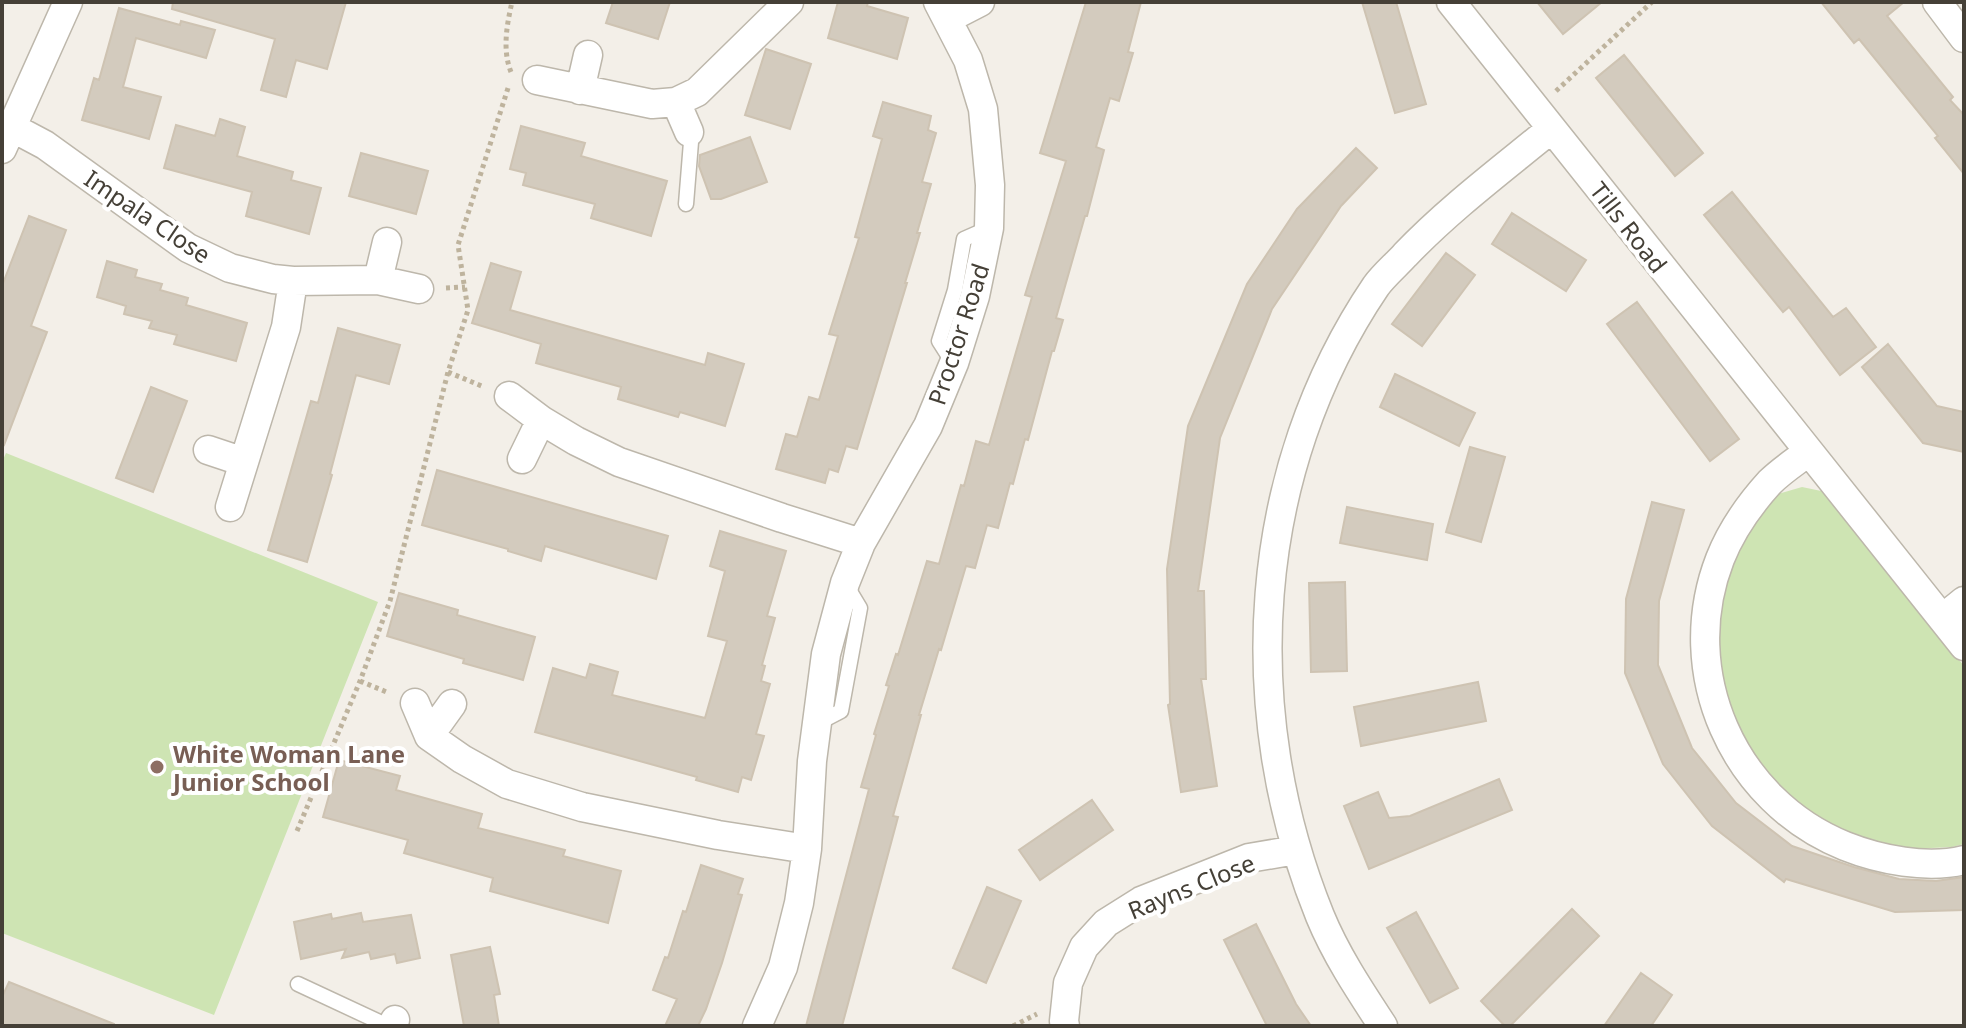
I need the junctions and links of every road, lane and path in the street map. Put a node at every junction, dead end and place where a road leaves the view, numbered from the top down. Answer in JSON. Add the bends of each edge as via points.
{"nodes":[{"id":1,"x":68,"y":2,"type":"edge"},
{"id":2,"x":512,"y":2,"type":"edge"},
{"id":3,"x":789,"y":2,"type":"edge"},
{"id":4,"x":980,"y":2,"type":"edge"},
{"id":5,"x":1451,"y":2,"type":"edge"},
{"id":6,"x":1652,"y":2,"type":"edge"},
{"id":7,"x":1937,"y":2,"type":"edge"},
{"id":8,"x":942,"y":10,"type":"edge"},
{"id":9,"x":1964,"y":38,"type":"edge"},
{"id":10,"x":588,"y":55,"type":"dead end"},
{"id":11,"x":537,"y":80,"type":"dead end"},
{"id":12,"x":580,"y":90,"type":"junction"},
{"id":13,"x":676,"y":102,"type":"junction"},
{"id":14,"x":1543,"y":120,"type":"junction"},
{"id":15,"x":689,"y":132,"type":"joint"},
{"id":16,"x":7,"y":138,"type":"edge"},
{"id":17,"x":686,"y":204,"type":"dead end"},
{"id":18,"x":387,"y":242,"type":"dead end"},
{"id":19,"x":378,"y":280,"type":"junction"},
{"id":20,"x":293,"y":281,"type":"junction"},
{"id":21,"x":419,"y":289,"type":"dead end"},
{"id":22,"x":448,"y":372,"type":"junction"},
{"id":23,"x":509,"y":396,"type":"joint"},
{"id":24,"x":541,"y":420,"type":"junction"},
{"id":25,"x":208,"y":450,"type":"dead end"},
{"id":26,"x":1808,"y":452,"type":"junction"},
{"id":27,"x":522,"y":459,"type":"dead end"},
{"id":28,"x":244,"y":462,"type":"junction"},
{"id":29,"x":230,"y":507,"type":"dead end"},
{"id":30,"x":861,"y":543,"type":"junction"},
{"id":31,"x":1953,"y":609,"type":"edge"},
{"id":32,"x":1964,"y":646,"type":"edge"},
{"id":33,"x":415,"y":703,"type":"dead end"},
{"id":34,"x":452,"y":704,"type":"dead end"},
{"id":35,"x":429,"y":736,"type":"junction"},
{"id":36,"x":297,"y":831,"type":"dead end"},
{"id":37,"x":807,"y":849,"type":"junction"},
{"id":38,"x":1296,"y":850,"type":"junction"},
{"id":39,"x":1964,"y":860,"type":"edge"},
{"id":40,"x":298,"y":984,"type":"dead end"},
{"id":41,"x":392,"y":1024,"type":"edge"},
{"id":42,"x":757,"y":1026,"type":"edge"},
{"id":43,"x":1065,"y":1026,"type":"edge"},
{"id":44,"x":1383,"y":1026,"type":"edge"}],
"edges":[{"from":1,"to":16,"type":"street","name":"Impala Close"},
{"from":2,"to":22,"type":"path","via":[[507,61],[513,74],[458,245],[468,310]]},
{"from":3,"to":13,"type":"street","via":[[697,92]]},
{"from":4,"to":8,"type":"street","name":"Proctor Road"},
{"from":5,"to":14,"type":"street","name":"Tills Road"},
{"from":6,"to":14,"type":"path"},
{"from":7,"to":9,"type":"street"},
{"from":8,"to":30,"type":"street","name":"Proctor Road","via":[[968,60],[983,109],[989,228],[954,363],[928,426]]},
{"from":10,"to":12,"type":"street"},
{"from":11,"to":12,"type":"street"},
{"from":12,"to":13,"type":"street","via":[[652,104]]},
{"from":13,"to":15,"type":"street"},
{"from":14,"to":26,"type":"street","name":"Tills Road"},
{"from":14,"to":38,"type":"street","via":[[1378,284],[1340,347],[1308,420],[1282,505],[1270,575],[1267,669],[1276,759]]},
{"from":15,"to":17,"type":"lane"},
{"from":16,"to":20,"type":"street","name":"Impala Close","via":[[45,145],[188,248],[230,268]]},
{"from":18,"to":19,"type":"street"},
{"from":19,"to":20,"type":"street","name":"Impala Close"},
{"from":19,"to":21,"type":"street","name":"Impala Close"},
{"from":20,"to":28,"type":"street","via":[[286,327]]},
{"from":22,"to":23,"type":"path"},
{"from":22,"to":36,"type":"path","via":[[390,601]]},
{"from":23,"to":24,"type":"street"},
{"from":24,"to":27,"type":"street"},
{"from":24,"to":30,"type":"street","via":[[619,462]]},
{"from":25,"to":28,"type":"street"},
{"from":26,"to":31,"type":"street","name":"Tills Road"},
{"from":26,"to":39,"type":"street","via":[[1771,481],[1742,517],[1720,558],[1708,603],[1705,649],[1712,695],[1728,739],[1752,778],[1784,811],[1823,837],[1866,855],[1911,863]]},
{"from":28,"to":29,"type":"street"},
{"from":30,"to":37,"type":"street","name":"Proctor Road","via":[[826,654]]},
{"from":31,"to":32,"type":"street","name":"Tills Road"},
{"from":33,"to":35,"type":"street"},
{"from":34,"to":35,"type":"street"},
{"from":35,"to":37,"type":"street","via":[[507,784],[582,807]]},
{"from":37,"to":42,"type":"street","name":"Proctor Road","via":[[783,967]]},
{"from":38,"to":43,"type":"street","name":"Rayns Close","via":[[1249,858],[1141,901],[1106,923],[1084,947],[1068,983]]},
{"from":38,"to":44,"type":"street","via":[[1321,919]]},
{"from":40,"to":41,"type":"lane"}]}
